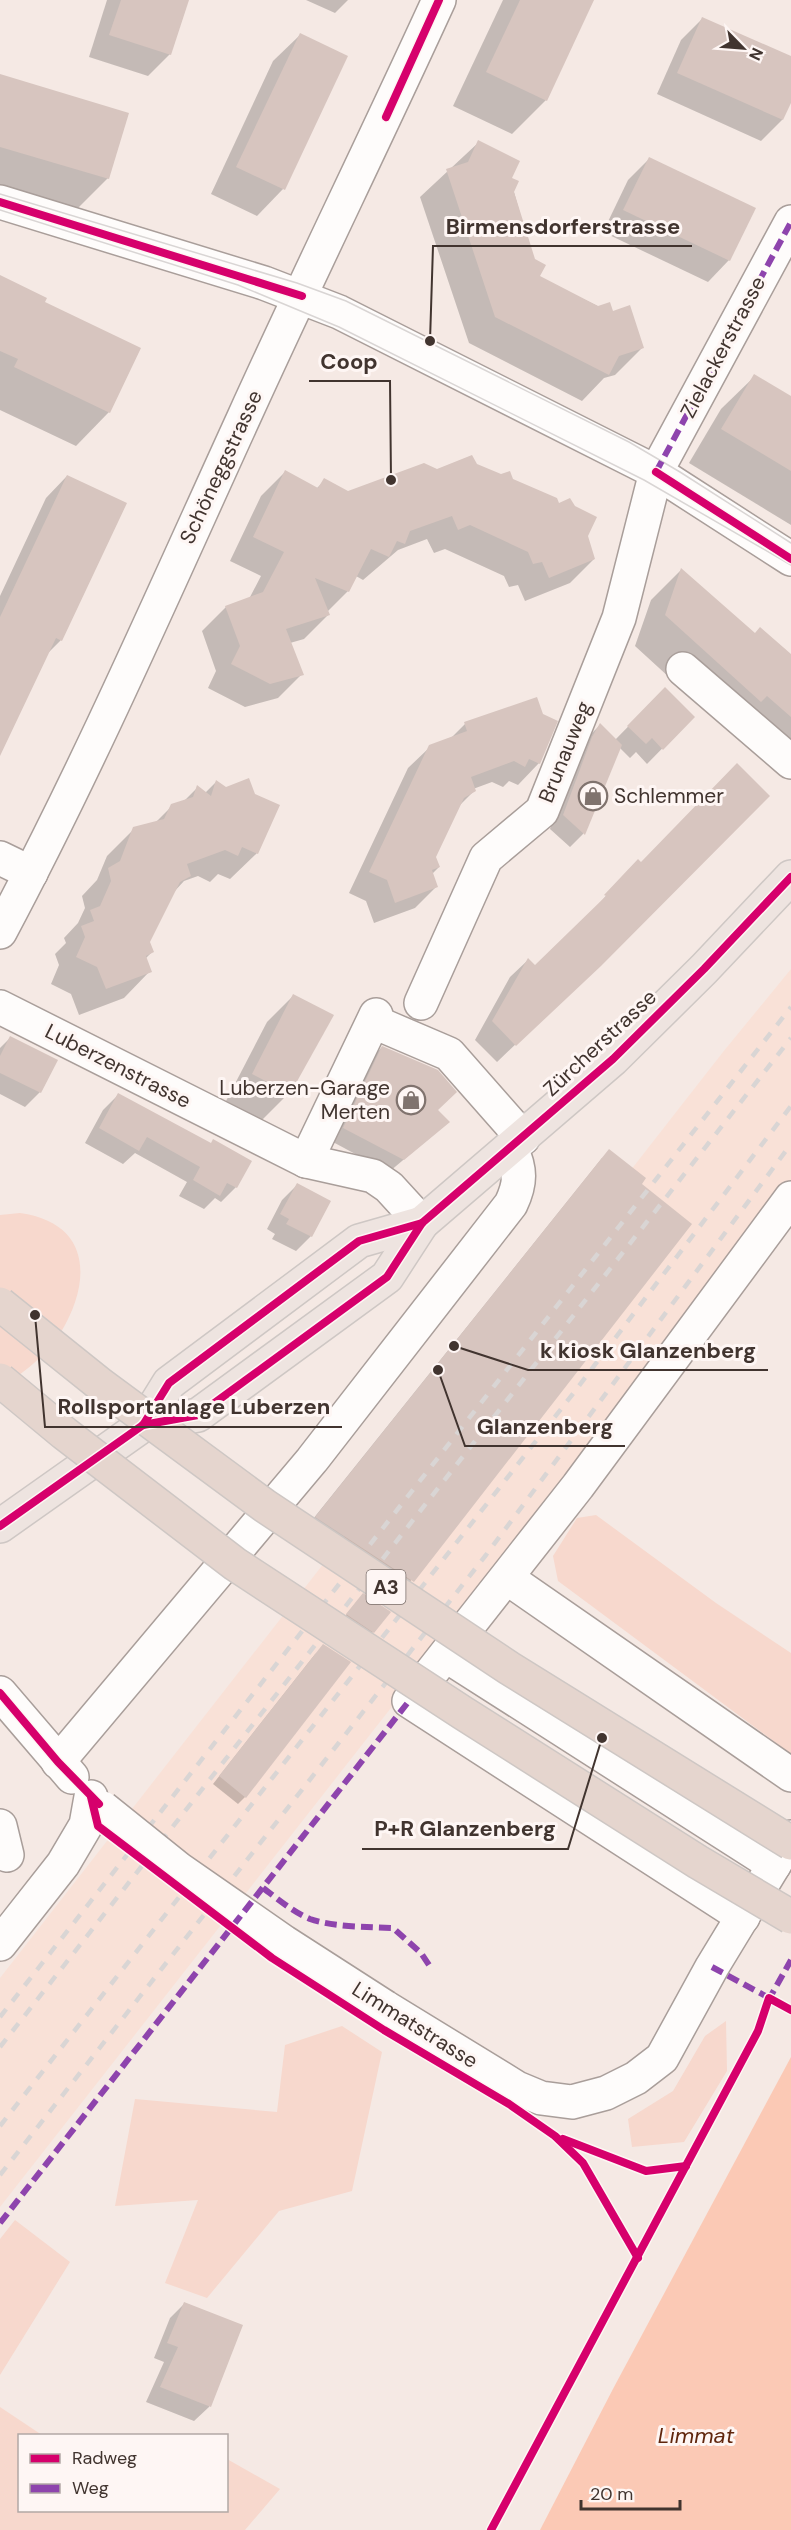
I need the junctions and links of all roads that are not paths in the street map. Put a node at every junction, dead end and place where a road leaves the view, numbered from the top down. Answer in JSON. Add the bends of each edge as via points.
{"nodes":[{"id":1,"x":439,"y":0,"type":"edge"},
{"id":2,"x":0,"y":202,"type":"edge"},
{"id":3,"x":791,"y":222,"type":"edge"},
{"id":4,"x":302,"y":296,"type":"junction"},
{"id":5,"x":656,"y":472,"type":"junction"},
{"id":6,"x":791,"y":559,"type":"edge"},
{"id":7,"x":683,"y":669,"type":"dead end"},
{"id":8,"x":791,"y":762,"type":"edge"},
{"id":9,"x":0,"y":858,"type":"edge"},
{"id":10,"x":31,"y":873,"type":"junction"},
{"id":11,"x":791,"y":877,"type":"edge"},
{"id":12,"x":0,"y":932,"type":"edge"},
{"id":13,"x":421,"y":1003,"type":"dead end"},
{"id":14,"x":0,"y":1007,"type":"edge"},
{"id":15,"x":517,"y":1143,"type":"junction"},
{"id":16,"x":306,"y":1161,"type":"junction"},
{"id":17,"x":791,"y":1198,"type":"edge"},
{"id":18,"x":422,"y":1223,"type":"junction"},
{"id":19,"x":0,"y":1304,"type":"edge"},
{"id":20,"x":0,"y":1380,"type":"edge"},
{"id":21,"x":143,"y":1425,"type":"junction"},
{"id":22,"x":0,"y":1526,"type":"edge"},
{"id":23,"x":507,"y":1578,"type":"junction"},
{"id":24,"x":447,"y":1656,"type":"junction"},
{"id":25,"x":0,"y":1693,"type":"edge"},
{"id":26,"x":58,"y":1762,"type":"junction"},
{"id":27,"x":791,"y":1775,"type":"edge"},
{"id":28,"x":97,"y":1802,"type":"junction"},
{"id":29,"x":791,"y":1837,"type":"edge"},
{"id":30,"x":783,"y":1854,"type":"edge"},
{"id":31,"x":743,"y":1917,"type":"junction"},
{"id":32,"x":791,"y":1917,"type":"edge"},
{"id":33,"x":0,"y":1944,"type":"edge"}],
"edges":[{"from":1,"to":4,"type":"street","name":"Schöneggstrasse"},
{"from":2,"to":4,"type":"street"},
{"from":3,"to":5,"type":"street","name":"Zielackerstrasse"},
{"from":4,"to":5,"type":"street"},
{"from":4,"to":10,"type":"street","name":"Schöneggstrasse"},
{"from":5,"to":6,"type":"street"},
{"from":5,"to":13,"type":"street","name":"Brunauweg","via":[[620,618],[542,811],[486,858]]},
{"from":7,"to":8,"type":"street"},
{"from":9,"to":10,"type":"street"},
{"from":10,"to":12,"type":"street","name":"Schöneggstrasse"},
{"from":11,"to":15,"type":"main road","name":"Zürcherstrasse","via":[[621,1051]]},
{"from":14,"to":16,"type":"street","name":"Luberzenstrasse"},
{"from":15,"to":16,"type":"street","via":[[449,1054],[381,1021]]},
{"from":15,"to":18,"type":"main road","name":"Zürcherstrasse"},
{"from":15,"to":26,"type":"street","via":[[520,1175],[511,1204],[312,1460]]},
{"from":16,"to":18,"type":"street","name":"Luberzenstrasse","via":[[373,1176],[389,1187]]},
{"from":17,"to":23,"type":"street"},
{"from":18,"to":21,"type":"main road","name":"Zürcherstrasse","via":[[359,1241],[169,1383]]},
{"from":18,"to":21,"type":"main road","name":"Zürcherstrasse","via":[[387,1277],[198,1415]]},
{"from":19,"to":30,"type":"highway","number":"A3","bridge":true,"via":[[101,1385],[265,1506]]},
{"from":20,"to":32,"type":"highway","bridge":true,"via":[[235,1564],[463,1713]]},
{"from":21,"to":22,"type":"main road","name":"Zürcherstrasse"},
{"from":23,"to":24,"type":"street"},
{"from":23,"to":27,"type":"street"},
{"from":24,"to":30,"type":"street"},
{"from":24,"to":31,"type":"street","via":[[409,1701]]},
{"from":25,"to":26,"type":"street","name":"Limmatstrasse"},
{"from":26,"to":28,"type":"street","name":"Limmatstrasse"},
{"from":28,"to":31,"type":"street","name":"Limmatstrasse","bridge":true,"via":[[179,1869],[284,1942],[517,2088],[541,2098],[572,2102],[606,2093],[636,2078],[662,2058]]},
{"from":28,"to":33,"type":"street","via":[[63,1864]]},
{"from":29,"to":30,"type":"street","name":"Limmatstrasse"},
{"from":30,"to":31,"type":"street","name":"Limmatstrasse"}]}
